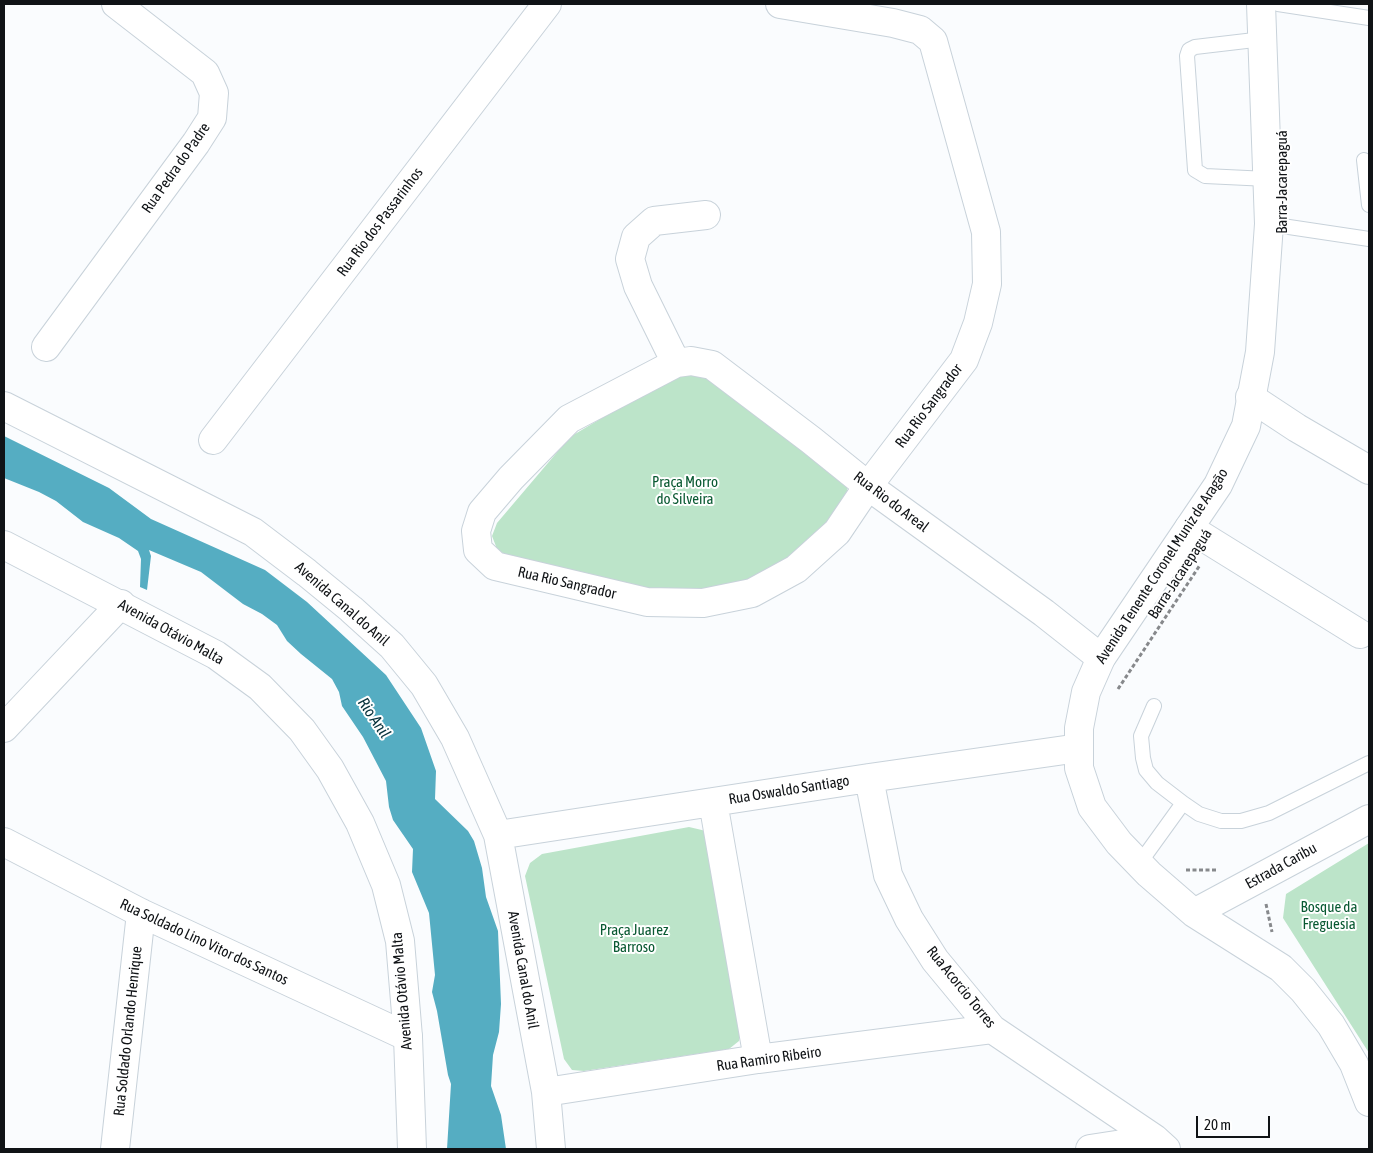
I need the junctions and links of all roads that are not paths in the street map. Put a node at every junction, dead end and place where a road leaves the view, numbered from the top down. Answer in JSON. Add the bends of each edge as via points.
{"nodes":[{"id":1,"x":116,"y":4,"type":"edge"},
{"id":2,"x":547,"y":4,"type":"edge"},
{"id":3,"x":780,"y":4,"type":"edge"},
{"id":4,"x":1261,"y":4,"type":"edge"},
{"id":5,"x":1278,"y":4,"type":"edge"},
{"id":6,"x":1369,"y":18,"type":"edge"},
{"id":7,"x":1263,"y":39,"type":"junction"},
{"id":8,"x":1364,"y":160,"type":"dead end"},
{"id":9,"x":1268,"y":179,"type":"junction"},
{"id":10,"x":1369,"y":205,"type":"edge"},
{"id":11,"x":706,"y":215,"type":"dead end"},
{"id":12,"x":1270,"y":224,"type":"junction"},
{"id":13,"x":1369,"y":239,"type":"edge"},
{"id":14,"x":46,"y":348,"type":"dead end"},
{"id":15,"x":676,"y":362,"type":"junction"},
{"id":16,"x":1250,"y":397,"type":"junction"},
{"id":17,"x":4,"y":406,"type":"edge"},
{"id":18,"x":213,"y":440,"type":"dead end"},
{"id":19,"x":1369,"y":470,"type":"edge"},
{"id":20,"x":868,"y":486,"type":"junction"},
{"id":21,"x":1189,"y":528,"type":"junction"},
{"id":22,"x":4,"y":545,"type":"edge"},
{"id":23,"x":122,"y":604,"type":"junction"},
{"id":24,"x":1360,"y":634,"type":"dead end"},
{"id":25,"x":1102,"y":658,"type":"junction"},
{"id":26,"x":1154,"y":706,"type":"dead end"},
{"id":27,"x":4,"y":728,"type":"edge"},
{"id":28,"x":1079,"y":748,"type":"junction"},
{"id":29,"x":1369,"y":763,"type":"edge"},
{"id":30,"x":869,"y":778,"type":"junction"},
{"id":31,"x":713,"y":802,"type":"junction"},
{"id":32,"x":1183,"y":803,"type":"junction"},
{"id":33,"x":1369,"y":819,"type":"edge"},
{"id":34,"x":498,"y":835,"type":"junction"},
{"id":35,"x":4,"y":842,"type":"edge"},
{"id":36,"x":1147,"y":854,"type":"junction"},
{"id":37,"x":141,"y":913,"type":"junction"},
{"id":38,"x":1194,"y":913,"type":"junction"},
{"id":39,"x":992,"y":1029,"type":"junction"},
{"id":40,"x":408,"y":1037,"type":"junction"},
{"id":41,"x":758,"y":1059,"type":"junction"},
{"id":42,"x":546,"y":1092,"type":"junction"},
{"id":43,"x":1369,"y":1102,"type":"edge"},
{"id":44,"x":1160,"y":1144,"type":"edge"},
{"id":45,"x":115,"y":1149,"type":"edge"},
{"id":46,"x":412,"y":1149,"type":"edge"},
{"id":47,"x":551,"y":1149,"type":"edge"},
{"id":48,"x":1090,"y":1149,"type":"edge"}],
"edges":[{"from":1,"to":14,"type":"street","name":"Rua Pedra do Padre","via":[[205,73],[214,93],[212,118]]},
{"from":2,"to":18,"type":"street","name":"Rua Rio dos Passarinhos"},
{"from":3,"to":20,"type":"street","name":"Rua Rio Sangrador","via":[[893,23],[920,30],[934,41],[986,232],[987,284],[978,323],[964,360]]},
{"from":4,"to":7,"type":"street","name":"Avenida Tenente Coronel Muniz de Aragão"},
{"from":5,"to":6,"type":"lane"},
{"from":7,"to":9,"type":"street","name":"Avenida Tenente Coronel Muniz de Aragão"},
{"from":7,"to":9,"type":"lane","via":[[1195,47],[1187,56],[1194,170],[1205,176]]},
{"from":8,"to":10,"type":"lane"},
{"from":9,"to":12,"type":"street","name":"Avenida Tenente Coronel Muniz de Aragão"},
{"from":11,"to":15,"type":"street","via":[[654,221],[636,237],[630,259],[638,286]]},
{"from":12,"to":13,"type":"lane"},
{"from":12,"to":16,"type":"street","name":"Avenida Tenente Coronel Muniz de Aragão","via":[[1260,352]]},
{"from":15,"to":20,"type":"street","name":"Rua Rio do Areal","via":[[712,365]]},
{"from":15,"to":20,"type":"street","name":"Rua Rio Sangrador","via":[[569,419],[482,512],[476,532],[478,550],[495,566],[605,592],[648,602],[703,603],[752,593],[796,569],[837,532]]},
{"from":16,"to":19,"type":"street"},
{"from":16,"to":21,"type":"street","name":"Avenida Tenente Coronel Muniz de Aragão","via":[[1246,426],[1218,485]]},
{"from":17,"to":34,"type":"street","name":"Avenida Canal do Anil","via":[[253,532],[351,609],[392,646],[424,685],[455,738]]},
{"from":20,"to":25,"type":"street","name":"Rua Rio do Areal"},
{"from":21,"to":24,"type":"street"},
{"from":21,"to":25,"type":"street","name":"Avenida Tenente Coronel Muniz de Aragão"},
{"from":22,"to":23,"type":"street","name":"Avenida Otávio Malta"},
{"from":23,"to":27,"type":"street"},
{"from":23,"to":40,"type":"street","name":"Avenida Otávio Malta","via":[[216,654],[260,687],[302,730],[330,770],[360,823],[386,885],[400,941]]},
{"from":25,"to":28,"type":"street","name":"Avenida Tenente Coronel Muniz de Aragão","via":[[1086,692]]},
{"from":26,"to":32,"type":"lane","via":[[1141,736],[1146,770]]},
{"from":28,"to":30,"type":"street","name":"Rua Oswaldo Santiago"},
{"from":28,"to":36,"type":"street","name":"Avenida Tenente Coronel Muniz de Aragão","via":[[1080,768],[1092,807],[1119,843]]},
{"from":29,"to":32,"type":"lane","via":[[1269,813],[1241,821],[1221,821],[1199,814]]},
{"from":30,"to":31,"type":"street","name":"Rua Oswaldo Santiago"},
{"from":30,"to":39,"type":"street","name":"Rua Acorcio Torres","via":[[888,875],[909,920],[935,960]]},
{"from":31,"to":34,"type":"street","name":"Rua Oswaldo Santiago"},
{"from":31,"to":41,"type":"street"},
{"from":32,"to":36,"type":"lane"},
{"from":33,"to":38,"type":"street","name":"Estrada Caribu"},
{"from":34,"to":42,"type":"street","name":"Avenida Canal do Anil"},
{"from":35,"to":37,"type":"street","name":"Rua Soldado Lino Vitor dos Santos"},
{"from":36,"to":38,"type":"street","name":"Avenida Tenente Coronel Muniz de Aragão"},
{"from":37,"to":40,"type":"street","name":"Rua Soldado Lino Vitor dos Santos"},
{"from":37,"to":45,"type":"street","name":"Rua Soldado Orlando Henrique"},
{"from":38,"to":43,"type":"street","name":"Avenida Tenente Coronel Muniz de Aragão","via":[[1281,968],[1303,990],[1331,1025],[1354,1064]]},
{"from":39,"to":41,"type":"street","name":"Rua Ramiro Ribeiro"},
{"from":39,"to":44,"type":"street","name":"Rua Acorcio Torres"},
{"from":40,"to":46,"type":"street","name":"Avenida Otávio Malta"},
{"from":41,"to":42,"type":"street","name":"Rua Ramiro Ribeiro"},
{"from":42,"to":47,"type":"street","name":"Avenida Canal do Anil"},
{"from":44,"to":48,"type":"street"}]}
